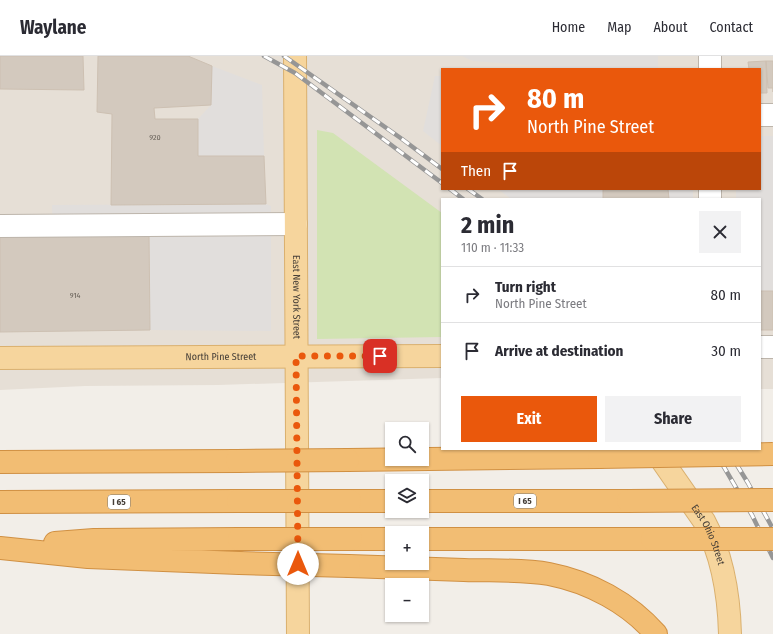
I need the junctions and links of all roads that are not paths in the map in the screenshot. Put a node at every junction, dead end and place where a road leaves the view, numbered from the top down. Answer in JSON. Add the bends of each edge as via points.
{"nodes":[{"id":1,"x":295,"y":56,"type":"edge"},
{"id":2,"x":710,"y":56,"type":"edge"},
{"id":3,"x":710,"y":68,"type":"edge"},
{"id":4,"x":761,"y":115,"type":"edge"},
{"id":5,"x":773,"y":115,"type":"edge"},
{"id":6,"x":296,"y":224,"type":"junction"},
{"id":7,"x":0,"y":226,"type":"edge"},
{"id":8,"x":761,"y":347,"type":"edge"},
{"id":9,"x":773,"y":347,"type":"edge"},
{"id":10,"x":296,"y":356,"type":"junction"},
{"id":11,"x":441,"y":356,"type":"edge"},
{"id":12,"x":0,"y":358,"type":"edge"},
{"id":13,"x":655,"y":450,"type":"edge"},
{"id":14,"x":773,"y":454,"type":"edge"},
{"id":15,"x":0,"y":462,"type":"edge"},
{"id":16,"x":773,"y":500,"type":"edge"},
{"id":17,"x":385,"y":501,"type":"edge"},
{"id":18,"x":429,"y":501,"type":"edge"},
{"id":19,"x":0,"y":502,"type":"edge"},
{"id":20,"x":385,"y":539,"type":"edge"},
{"id":21,"x":429,"y":539,"type":"edge"},
{"id":22,"x":773,"y":539,"type":"edge"},
{"id":23,"x":0,"y":547,"type":"edge"},
{"id":24,"x":298,"y":634,"type":"edge"},
{"id":25,"x":656,"y":634,"type":"edge"},
{"id":26,"x":730,"y":634,"type":"edge"}],
"edges":[{"from":1,"to":6,"type":"main road","name":"East New York Street"},
{"from":2,"to":3,"type":"street"},
{"from":4,"to":5,"type":"street"},
{"from":6,"to":7,"type":"street"},
{"from":6,"to":10,"type":"main road","name":"East New York Street"},
{"from":8,"to":9,"type":"street"},
{"from":10,"to":11,"type":"main road","name":"North Pine Street"},
{"from":10,"to":12,"type":"main road","name":"North Pine Street"},
{"from":10,"to":24,"type":"main road","name":"East New York Street"},
{"from":13,"to":26,"type":"main road","name":"East Ohio Street","via":[[709,530],[724,574]]},
{"from":14,"to":15,"type":"highway","bridge":true,"via":[[237,462]]},
{"from":16,"to":18,"type":"highway","number":"I 65","bridge":true},
{"from":17,"to":19,"type":"highway","number":"I 65","bridge":true},
{"from":20,"to":23,"type":"highway","bridge":true,"via":[[94,540]]},
{"from":21,"to":22,"type":"highway","bridge":true},
{"from":23,"to":25,"type":"highway","bridge":true,"via":[[88,557],[548,574],[578,582],[612,597],[627,607]]}]}
